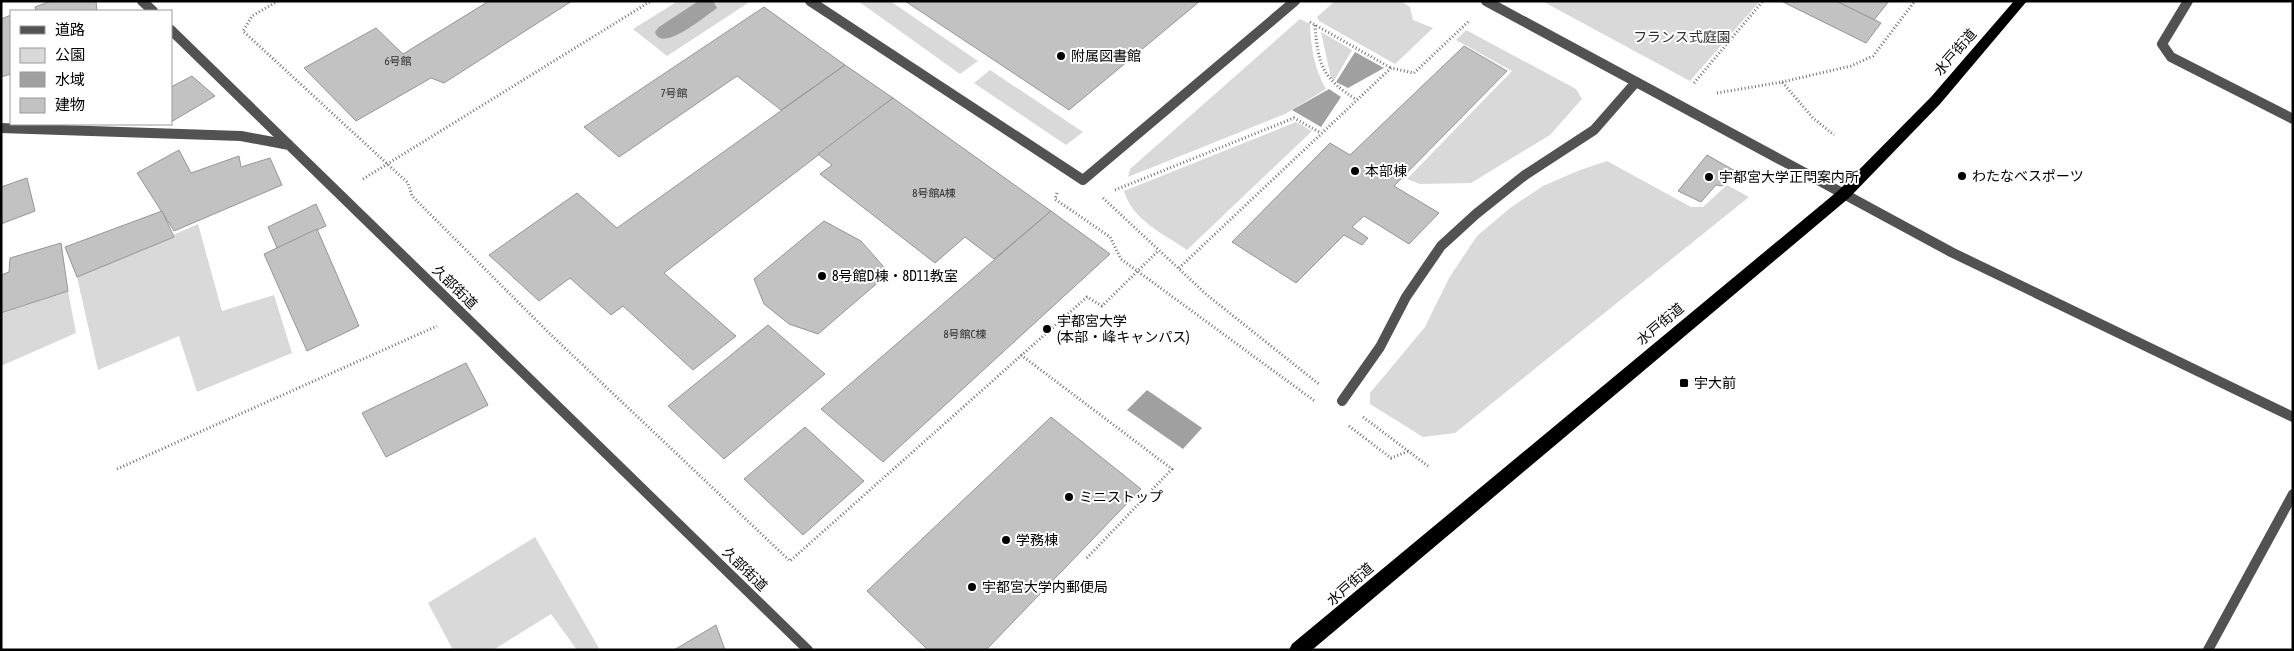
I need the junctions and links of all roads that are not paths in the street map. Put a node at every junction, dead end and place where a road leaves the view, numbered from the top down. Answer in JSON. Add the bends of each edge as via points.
{"nodes":[{"id":1,"x":142,"y":1,"type":"edge"},
{"id":2,"x":810,"y":1,"type":"edge"},
{"id":3,"x":1295,"y":1,"type":"edge"},
{"id":4,"x":1486,"y":1,"type":"edge"},
{"id":5,"x":2021,"y":1,"type":"edge"},
{"id":6,"x":2188,"y":1,"type":"edge"},
{"id":7,"x":152,"y":10,"type":"edge"},
{"id":8,"x":172,"y":31,"type":"edge"},
{"id":9,"x":1636,"y":82,"type":"junction"},
{"id":10,"x":2293,"y":118,"type":"edge"},
{"id":11,"x":1,"y":128,"type":"edge"},
{"id":12,"x":289,"y":145,"type":"junction"},
{"id":13,"x":1844,"y":194,"type":"junction"},
{"id":14,"x":1342,"y":401,"type":"road end"},
{"id":15,"x":2293,"y":417,"type":"edge"},
{"id":16,"x":2293,"y":494,"type":"edge"},
{"id":17,"x":808,"y":650,"type":"edge"},
{"id":18,"x":1298,"y":650,"type":"edge"},
{"id":19,"x":2208,"y":650,"type":"edge"}],
"edges":[{"from":1,"to":7,"type":"street"},
{"from":2,"to":3,"type":"street","via":[[1083,180]]},
{"from":4,"to":9,"type":"street"},
{"from":5,"to":13,"type":"highway","name":"水戸街道","via":[[1960,76]]},
{"from":6,"to":10,"type":"street","via":[[2162,44],[2171,56]]},
{"from":8,"to":12,"type":"street","name":"久部街道"},
{"from":9,"to":13,"type":"street"},
{"from":9,"to":14,"type":"street","via":[[1594,130],[1525,175],[1440,246],[1406,297],[1380,347]]},
{"from":11,"to":12,"type":"street","via":[[241,136]]},
{"from":12,"to":17,"type":"street","name":"久部街道"},
{"from":13,"to":15,"type":"street","via":[[1952,252]]},
{"from":13,"to":18,"type":"highway","name":"水戸街道"},
{"from":16,"to":19,"type":"street"}]}
